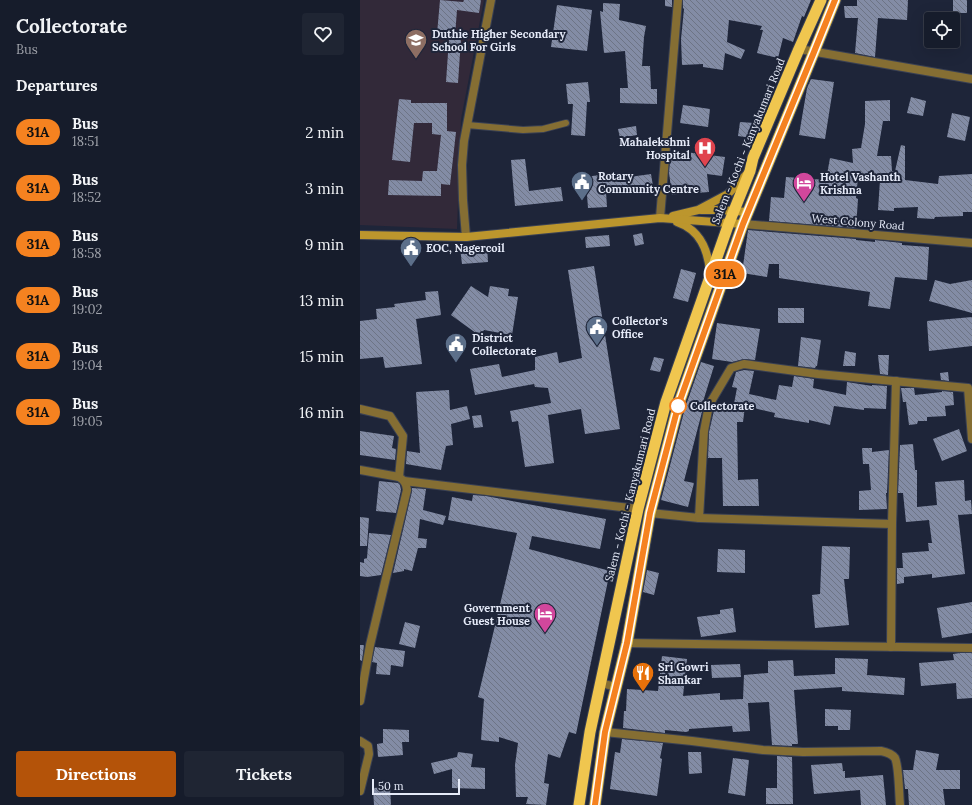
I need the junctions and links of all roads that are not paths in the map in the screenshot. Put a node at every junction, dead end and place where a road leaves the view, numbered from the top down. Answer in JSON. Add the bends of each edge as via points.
{"nodes":[{"id":1,"x":491,"y":0,"type":"edge"},
{"id":2,"x":678,"y":0,"type":"edge"},
{"id":3,"x":821,"y":0,"type":"edge"},
{"id":4,"x":834,"y":0,"type":"edge"},
{"id":5,"x":799,"y":49,"type":"junction"},
{"id":6,"x":814,"y":52,"type":"junction"},
{"id":7,"x":972,"y":79,"type":"edge"},
{"id":8,"x":566,"y":123,"type":"dead end"},
{"id":9,"x":467,"y":125,"type":"junction"},
{"id":10,"x":750,"y":171,"type":"junction"},
{"id":11,"x":698,"y":210,"type":"junction"},
{"id":12,"x":734,"y":211,"type":"junction"},
{"id":13,"x":748,"y":212,"type":"junction"},
{"id":14,"x":662,"y":218,"type":"junction"},
{"id":15,"x":729,"y":223,"type":"junction"},
{"id":16,"x":743,"y":224,"type":"junction"},
{"id":17,"x":360,"y":235,"type":"edge"},
{"id":18,"x":466,"y":237,"type":"junction"},
{"id":19,"x":972,"y":242,"type":"edge"},
{"id":20,"x":711,"y":277,"type":"junction"},
{"id":21,"x":896,"y":381,"type":"junction"},
{"id":22,"x":360,"y":409,"type":"edge"},
{"id":23,"x":972,"y":439,"type":"edge"},
{"id":24,"x":360,"y":470,"type":"edge"},
{"id":25,"x":402,"y":479,"type":"junction"},
{"id":26,"x":638,"y":509,"type":"junction"},
{"id":27,"x":650,"y":513,"type":"junction"},
{"id":28,"x":699,"y":518,"type":"junction"},
{"id":29,"x":892,"y":524,"type":"junction"},
{"id":30,"x":627,"y":643,"type":"junction"},
{"id":31,"x":891,"y":646,"type":"junction"},
{"id":32,"x":972,"y":648,"type":"edge"},
{"id":33,"x":601,"y":683,"type":"junction"},
{"id":34,"x":616,"y":687,"type":"junction"},
{"id":35,"x":360,"y":701,"type":"edge"},
{"id":36,"x":605,"y":732,"type":"junction"},
{"id":37,"x":360,"y":741,"type":"edge"},
{"id":38,"x":360,"y":791,"type":"edge"},
{"id":39,"x":579,"y":805,"type":"edge"},
{"id":40,"x":595,"y":805,"type":"edge"},
{"id":41,"x":900,"y":805,"type":"edge"}],
"edges":[{"from":1,"to":9,"type":"street"},
{"from":2,"to":14,"type":"street"},
{"from":3,"to":5,"type":"highway","name":"Salem - Kochi - Kanyakumari Road"},
{"from":4,"to":6,"type":"highway"},
{"from":5,"to":6,"type":"street"},
{"from":5,"to":10,"type":"highway","name":"Salem - Kochi - Kanyakumari Road","via":[[753,158]]},
{"from":6,"to":7,"type":"street"},
{"from":6,"to":13,"type":"highway"},
{"from":8,"to":9,"type":"lane","via":[[543,129],[523,130]]},
{"from":9,"to":18,"type":"street","via":[[462,165]]},
{"from":10,"to":11,"type":"main road","via":[[728,194]]},
{"from":10,"to":12,"type":"highway","name":"Salem - Kochi - Kanyakumari Road"},
{"from":11,"to":12,"type":"main road"},
{"from":11,"to":14,"type":"main road"},
{"from":12,"to":13,"type":"main road"},
{"from":12,"to":15,"type":"highway","name":"Salem - Kochi - Kanyakumari Road"},
{"from":13,"to":16,"type":"highway"},
{"from":14,"to":15,"type":"main road"},
{"from":14,"to":18,"type":"main road"},
{"from":14,"to":20,"type":"main road","via":[[686,226],[694,232],[705,247]]},
{"from":15,"to":16,"type":"main road"},
{"from":15,"to":20,"type":"highway","name":"Salem - Kochi - Kanyakumari Road"},
{"from":16,"to":19,"type":"street","name":"West Colony Road"},
{"from":16,"to":27,"type":"highway","via":[[679,403]]},
{"from":17,"to":18,"type":"main road"},
{"from":20,"to":26,"type":"highway","name":"Salem - Kochi - Kanyakumari Road","via":[[666,402]]},
{"from":21,"to":23,"type":"street","via":[[968,388]]},
{"from":21,"to":28,"type":"street","via":[[744,364],[731,368],[709,405],[704,431]]},
{"from":21,"to":29,"type":"street"},
{"from":22,"to":25,"type":"street","via":[[390,416],[403,436]]},
{"from":24,"to":25,"type":"street"},
{"from":25,"to":26,"type":"street"},
{"from":25,"to":35,"type":"street","via":[[407,490],[370,645]]},
{"from":26,"to":33,"type":"highway","name":"Salem - Kochi - Kanyakumari Road"},
{"from":27,"to":28,"type":"street"},
{"from":27,"to":30,"type":"highway"},
{"from":28,"to":29,"type":"street"},
{"from":29,"to":31,"type":"street"},
{"from":30,"to":31,"type":"street"},
{"from":30,"to":34,"type":"highway"},
{"from":31,"to":32,"type":"street"},
{"from":33,"to":34,"type":"street"},
{"from":33,"to":39,"type":"highway","name":"Salem - Kochi - Kanyakumari Road","via":[[590,732]]},
{"from":34,"to":36,"type":"highway"},
{"from":36,"to":40,"type":"highway"},
{"from":36,"to":41,"type":"street","via":[[764,750],[881,751],[894,757]]},
{"from":37,"to":38,"type":"street","via":[[368,746],[369,750]]}]}
